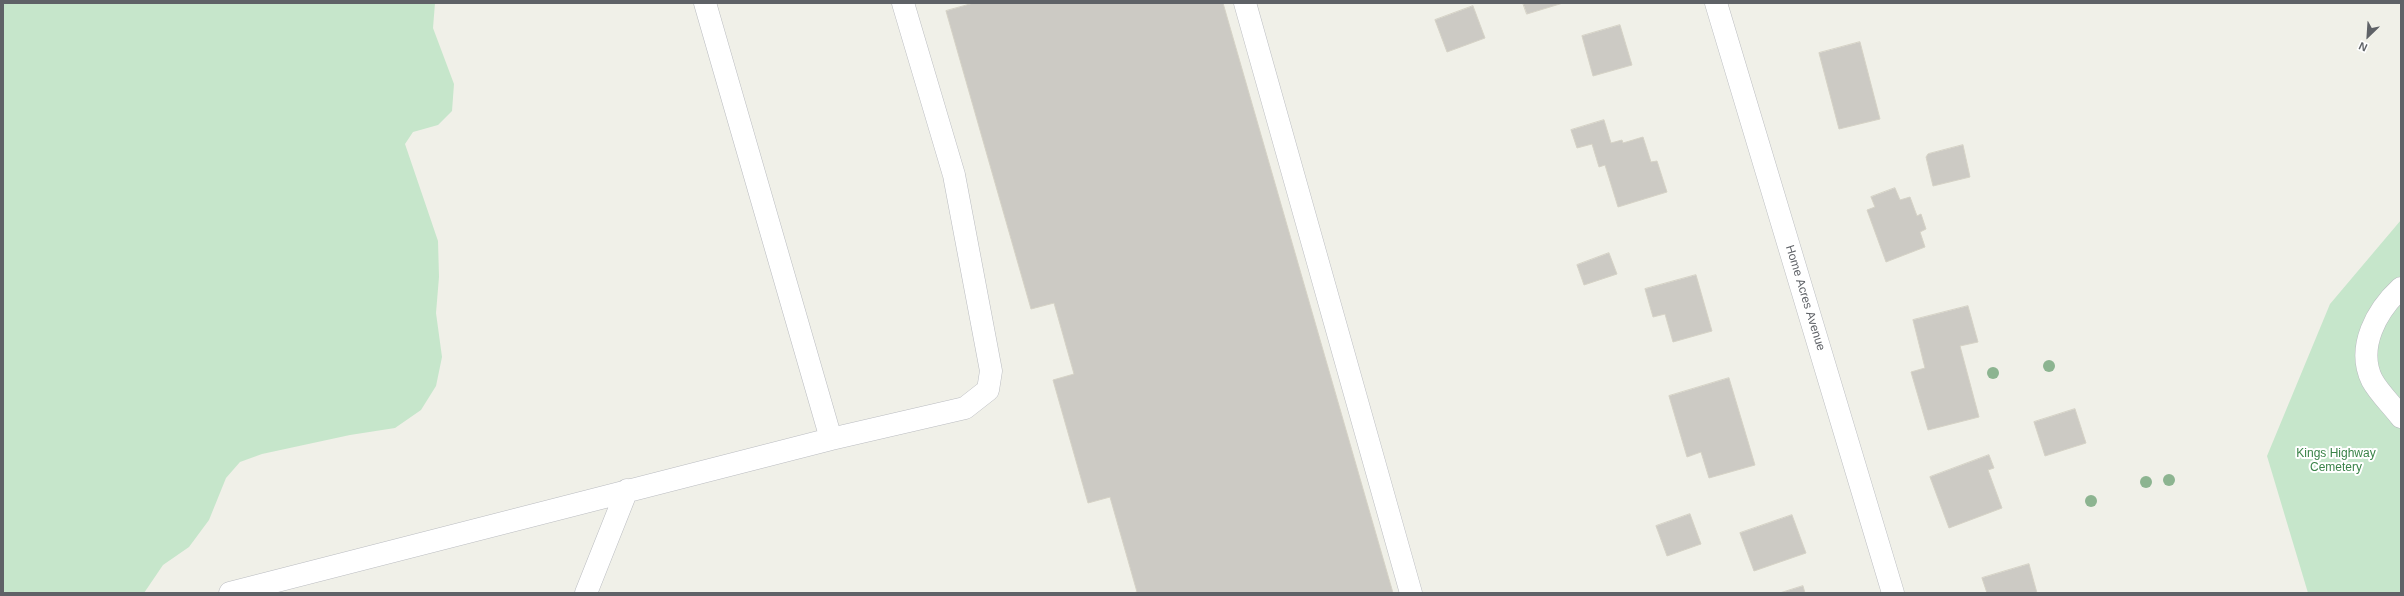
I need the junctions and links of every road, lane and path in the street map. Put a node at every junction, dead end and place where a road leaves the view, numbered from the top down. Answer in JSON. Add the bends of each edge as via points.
{"nodes":[{"id":1,"x":705,"y":3,"type":"edge"},
{"id":2,"x":903,"y":3,"type":"edge"},
{"id":3,"x":1245,"y":3,"type":"edge"},
{"id":4,"x":1716,"y":3,"type":"edge"},
{"id":5,"x":2401,"y":288,"type":"edge"},
{"id":6,"x":2401,"y":417,"type":"edge"},
{"id":7,"x":831,"y":439,"type":"junction"},
{"id":8,"x":627,"y":490,"type":"junction"},
{"id":9,"x":230,"y":593,"type":"edge"},
{"id":10,"x":586,"y":593,"type":"edge"},
{"id":11,"x":1411,"y":593,"type":"edge"},
{"id":12,"x":1893,"y":593,"type":"edge"}],
"edges":[{"from":1,"to":7,"type":"street"},
{"from":2,"to":7,"type":"street","via":[[954,175],[991,371],[988,390],[965,408]]},
{"from":3,"to":11,"type":"street"},
{"from":4,"to":12,"type":"street","name":"Home Acres Avenue"},
{"from":5,"to":6,"type":"street","via":[[2374,322],[2366,350],[2372,380]]},
{"from":7,"to":8,"type":"street"},
{"from":8,"to":9,"type":"street"},
{"from":8,"to":10,"type":"street"}]}
